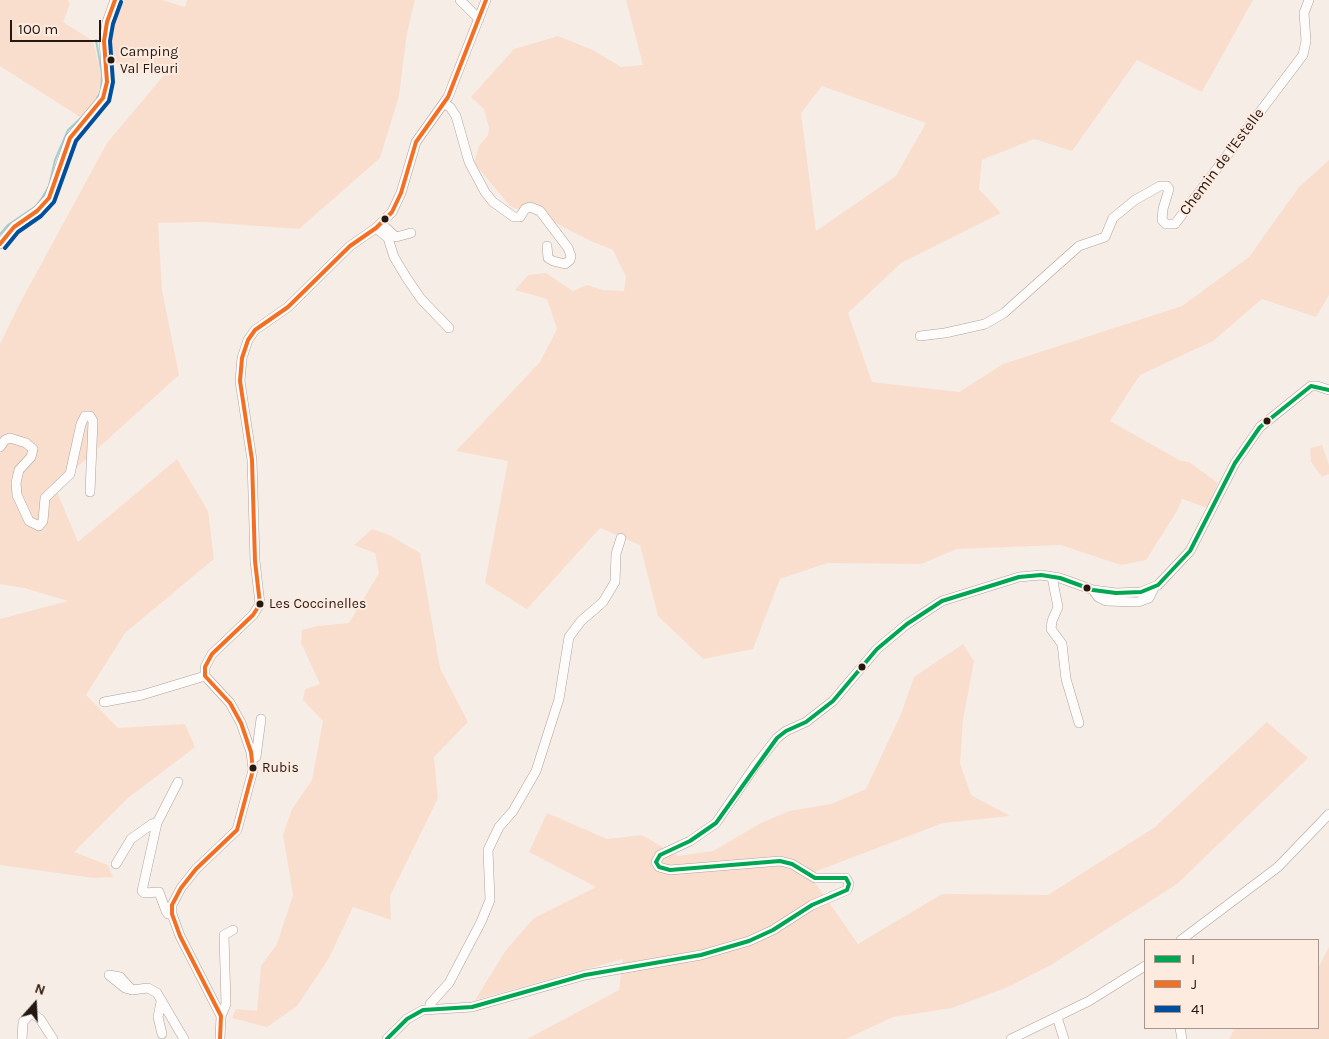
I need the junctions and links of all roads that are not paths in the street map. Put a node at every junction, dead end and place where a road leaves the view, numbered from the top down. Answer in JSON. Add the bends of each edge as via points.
{"nodes":[{"id":1,"x":115,"y":0,"type":"edge"},
{"id":2,"x":460,"y":0,"type":"edge"},
{"id":3,"x":486,"y":0,"type":"edge"},
{"id":4,"x":1309,"y":0,"type":"edge"},
{"id":5,"x":479,"y":20,"type":"junction"},
{"id":6,"x":444,"y":104,"type":"junction"},
{"id":7,"x":378,"y":226,"type":"junction"},
{"id":8,"x":411,"y":233,"type":"dead end"},
{"id":9,"x":0,"y":244,"type":"edge"},
{"id":10,"x":547,"y":246,"type":"dead end"},
{"id":11,"x":449,"y":328,"type":"dead end"},
{"id":12,"x":920,"y":336,"type":"dead end"},
{"id":13,"x":1329,"y":390,"type":"edge"},
{"id":14,"x":0,"y":447,"type":"edge"},
{"id":15,"x":90,"y":492,"type":"dead end"},
{"id":16,"x":621,"y":538,"type":"dead end"},
{"id":17,"x":1052,"y":576,"type":"junction"},
{"id":18,"x":205,"y":676,"type":"junction"},
{"id":19,"x":104,"y":702,"type":"dead end"},
{"id":20,"x":261,"y":719,"type":"dead end"},
{"id":21,"x":1080,"y":723,"type":"dead end"},
{"id":22,"x":253,"y":762,"type":"junction"},
{"id":23,"x":178,"y":782,"type":"dead end"},
{"id":24,"x":1329,"y":814,"type":"edge"},
{"id":25,"x":157,"y":823,"type":"junction"},
{"id":26,"x":116,"y":864,"type":"dead end"},
{"id":27,"x":172,"y":914,"type":"junction"},
{"id":28,"x":233,"y":930,"type":"dead end"},
{"id":29,"x":1182,"y":939,"type":"edge"},
{"id":30,"x":1144,"y":967,"type":"edge"},
{"id":31,"x":132,"y":990,"type":"dead end"},
{"id":32,"x":161,"y":1002,"type":"junction"},
{"id":33,"x":430,"y":1008,"type":"junction"},
{"id":34,"x":221,"y":1016,"type":"junction"},
{"id":35,"x":1056,"y":1017,"type":"junction"},
{"id":36,"x":162,"y":1034,"type":"dead end"},
{"id":37,"x":22,"y":1039,"type":"edge"},
{"id":38,"x":53,"y":1039,"type":"edge"},
{"id":39,"x":184,"y":1039,"type":"edge"},
{"id":40,"x":220,"y":1039,"type":"edge"},
{"id":41,"x":387,"y":1039,"type":"edge"},
{"id":42,"x":1011,"y":1039,"type":"edge"},
{"id":43,"x":1064,"y":1039,"type":"edge"}],
"edges":[{"from":1,"to":9,"type":"street","via":[[104,41],[107,82],[103,98],[70,138],[49,198],[14,227]]},
{"from":2,"to":5,"type":"street"},
{"from":3,"to":5,"type":"street"},
{"from":4,"to":12,"type":"street","name":"Chemin de l'Estelle","via":[[1304,13],[1306,41],[1303,55],[1175,224],[1166,224],[1162,220],[1169,189],[1160,186],[1113,218],[1105,238],[1079,246],[1004,313],[985,324]]},
{"from":5,"to":6,"type":"street"},
{"from":6,"to":7,"type":"street","via":[[416,142],[398,203]]},
{"from":6,"to":10,"type":"street","via":[[456,116],[469,162],[493,202],[514,218],[520,217],[530,207],[540,211],[572,256],[565,264],[553,262],[548,258]]},
{"from":7,"to":8,"type":"street","via":[[396,237]]},
{"from":7,"to":11,"type":"street","via":[[388,238],[394,257],[406,277]]},
{"from":7,"to":18,"type":"street","via":[[350,246],[288,307],[261,324],[250,336],[245,349],[240,381],[252,460],[254,561],[260,604],[253,615],[212,654],[205,667]]},
{"from":13,"to":17,"type":"street","via":[[1317,386],[1308,388],[1260,428],[1235,463],[1190,551],[1154,588],[1130,594],[1093,590]]},
{"from":14,"to":15,"type":"street","via":[[10,438],[20,440],[33,449],[32,457],[19,470],[16,483],[17,495],[28,521],[39,526],[43,521],[45,498],[70,474],[81,424],[85,416],[90,416],[93,421]]},
{"from":16,"to":33,"type":"street","via":[[616,554],[615,582],[603,602],[581,621],[569,637],[558,699],[536,771],[513,811],[499,827],[488,850],[490,900],[482,922],[449,984]]},
{"from":17,"to":21,"type":"street","via":[[1058,607],[1051,629],[1062,644],[1066,679]]},
{"from":17,"to":33,"type":"street","via":[[1007,580],[948,599],[922,613],[877,649],[838,697],[806,722],[777,738],[716,823],[656,859],[659,866],[670,870],[780,861],[792,864],[815,878],[846,878],[850,884],[847,890],[812,906],[760,937],[722,949],[654,965],[585,975],[472,1007]]},
{"from":18,"to":19,"type":"street","via":[[142,696]]},
{"from":18,"to":22,"type":"street","via":[[230,703],[241,723]]},
{"from":20,"to":22,"type":"street"},
{"from":22,"to":27,"type":"street","via":[[236,830],[181,888],[172,904]]},
{"from":23,"to":25,"type":"street"},
{"from":24,"to":29,"type":"street","via":[[1278,867]]},
{"from":25,"to":26,"type":"street","via":[[131,839]]},
{"from":25,"to":27,"type":"street","via":[[142,890],[144,893],[159,892],[166,911]]},
{"from":27,"to":34,"type":"street"},
{"from":28,"to":34,"type":"street","via":[[224,935],[226,1004]]},
{"from":30,"to":35,"type":"street","via":[[1089,1001]]},
{"from":31,"to":32,"type":"street","via":[[152,990]]},
{"from":32,"to":36,"type":"street","via":[[158,1017]]},
{"from":32,"to":39,"type":"street"},
{"from":33,"to":41,"type":"street","via":[[415,1014]]},
{"from":34,"to":40,"type":"street"},
{"from":35,"to":42,"type":"street"},
{"from":35,"to":43,"type":"street"},
{"from":37,"to":38,"type":"street","via":[[23,1022],[30,1014],[40,1019]]}]}
